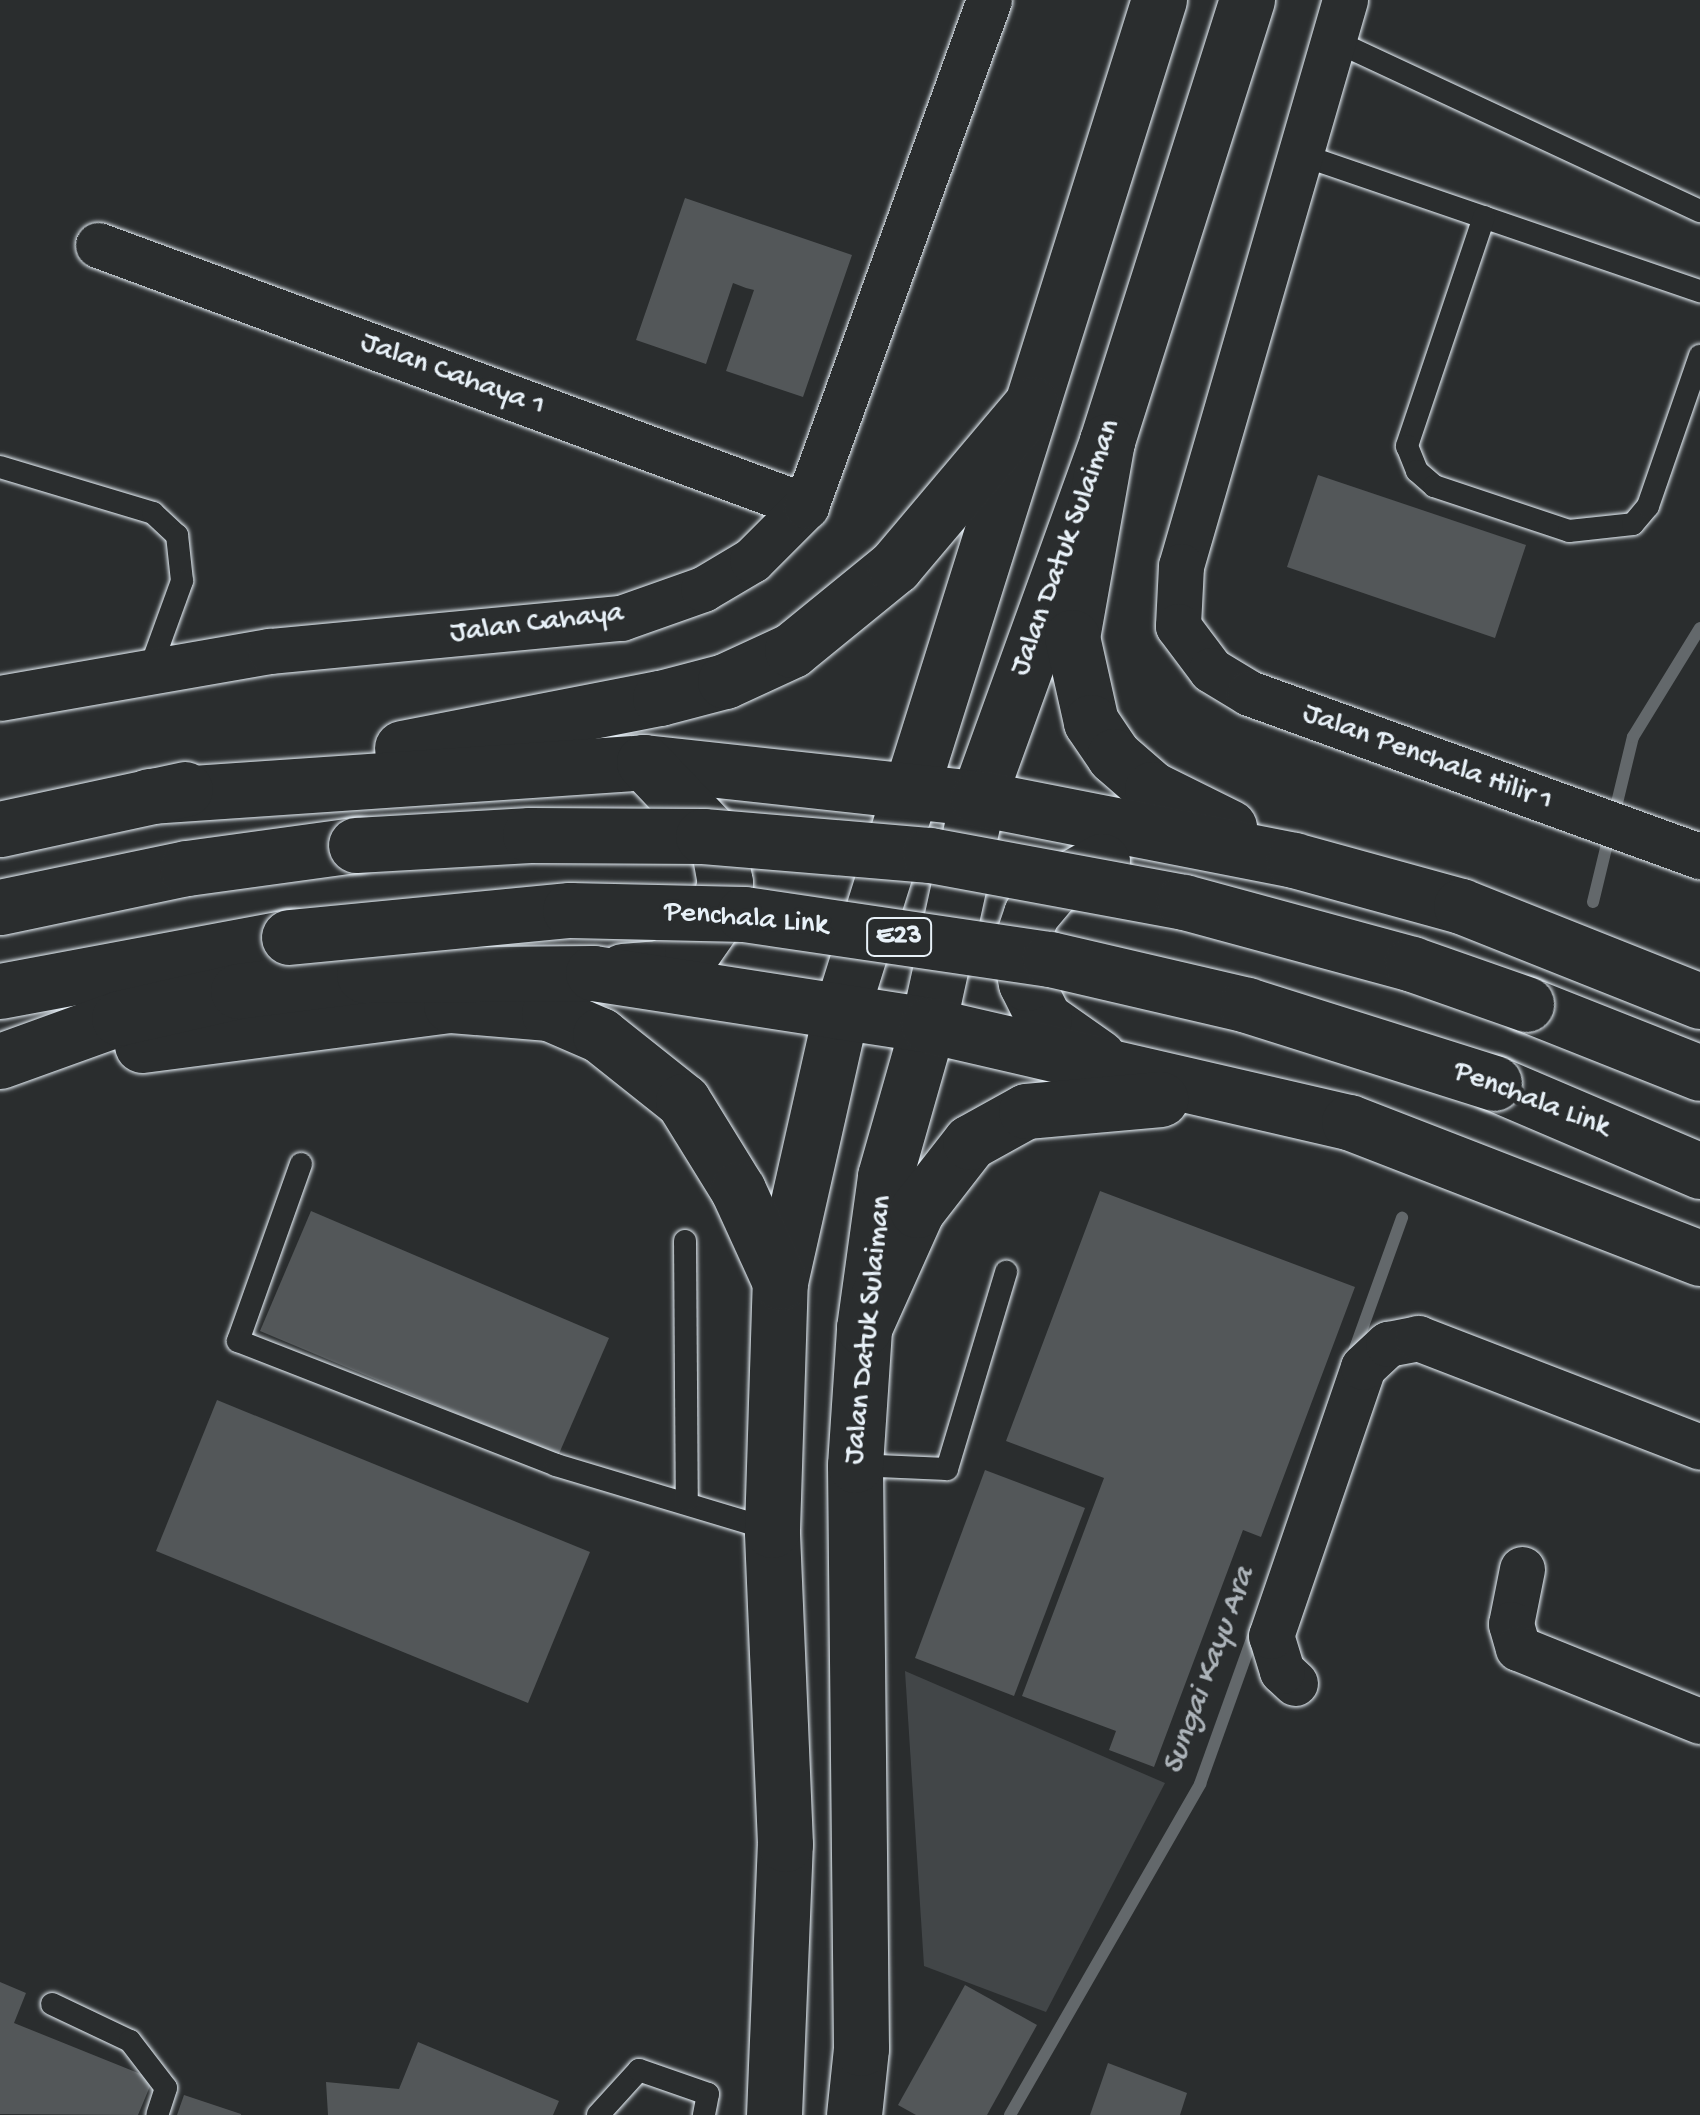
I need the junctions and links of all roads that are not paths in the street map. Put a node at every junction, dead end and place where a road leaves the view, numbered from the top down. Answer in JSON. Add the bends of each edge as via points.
{"nodes":[{"id":1,"x":989,"y":0,"type":"edge"},
{"id":2,"x":1159,"y":0,"type":"edge"},
{"id":3,"x":1247,"y":0,"type":"edge"},
{"id":4,"x":1340,"y":21,"type":"edge"},
{"id":5,"x":1302,"y":155,"type":"junction"},
{"id":6,"x":1700,"y":211,"type":"edge"},
{"id":7,"x":1484,"y":217,"type":"junction"},
{"id":8,"x":98,"y":245,"type":"dead end"},
{"id":9,"x":1700,"y":291,"type":"edge"},
{"id":10,"x":1700,"y":356,"type":"edge"},
{"id":11,"x":1031,"y":406,"type":"junction"},
{"id":12,"x":1107,"y":441,"type":"junction"},
{"id":13,"x":0,"y":466,"type":"edge"},
{"id":14,"x":806,"y":506,"type":"junction"},
{"id":15,"x":150,"y":669,"type":"junction"},
{"id":16,"x":0,"y":698,"type":"edge"},
{"id":17,"x":644,"y":762,"type":"junction"},
{"id":18,"x":910,"y":791,"type":"junction"},
{"id":19,"x":149,"y":796,"type":"junction"},
{"id":20,"x":978,"y":798,"type":"junction"},
{"id":21,"x":0,"y":829,"type":"edge"},
{"id":22,"x":1195,"y":840,"type":"junction"},
{"id":23,"x":1700,"y":856,"type":"edge"},
{"id":24,"x":1294,"y":860,"type":"junction"},
{"id":25,"x":0,"y":908,"type":"edge"},
{"id":26,"x":593,"y":973,"type":"junction"},
{"id":27,"x":0,"y":991,"type":"edge"},
{"id":28,"x":1700,"y":1001,"type":"edge"},
{"id":29,"x":841,"y":1012,"type":"junction"},
{"id":30,"x":928,"y":1025,"type":"junction"},
{"id":31,"x":0,"y":1062,"type":"edge"},
{"id":32,"x":1117,"y":1070,"type":"junction"},
{"id":33,"x":1700,"y":1072,"type":"edge"},
{"id":34,"x":0,"y":1078,"type":"edge"},
{"id":35,"x":1253,"y":1098,"type":"junction"},
{"id":36,"x":301,"y":1164,"type":"dead end"},
{"id":37,"x":1700,"y":1171,"type":"edge"},
{"id":38,"x":685,"y":1240,"type":"dead end"},
{"id":39,"x":1700,"y":1258,"type":"edge"},
{"id":40,"x":1006,"y":1272,"type":"dead end"},
{"id":41,"x":780,"y":1282,"type":"junction"},
{"id":42,"x":864,"y":1328,"type":"junction"},
{"id":43,"x":1700,"y":1448,"type":"edge"},
{"id":44,"x":855,"y":1465,"type":"junction"},
{"id":45,"x":687,"y":1500,"type":"junction"},
{"id":46,"x":772,"y":1530,"type":"junction"},
{"id":47,"x":1522,"y":1569,"type":"dead end"},
{"id":48,"x":1295,"y":1683,"type":"dead end"},
{"id":49,"x":1700,"y":1720,"type":"edge"},
{"id":50,"x":52,"y":2004,"type":"dead end"},
{"id":51,"x":157,"y":2115,"type":"edge"},
{"id":52,"x":598,"y":2115,"type":"edge"},
{"id":53,"x":704,"y":2115,"type":"edge"},
{"id":54,"x":774,"y":2115,"type":"edge"},
{"id":55,"x":854,"y":2115,"type":"edge"}],
"edges":[{"from":1,"to":14,"type":"street","name":"Jalan Cahaya"},
{"from":2,"to":11,"type":"main road"},
{"from":3,"to":12,"type":"main road","name":"Jalan Datuk Sulaiman"},
{"from":4,"to":5,"type":"street"},
{"from":4,"to":6,"type":"lane"},
{"from":5,"to":7,"type":"lane"},
{"from":5,"to":23,"type":"street","name":"Jalan Penchala Hilir 1","via":[[1180,566],[1178,626],[1212,670],[1249,693]]},
{"from":7,"to":9,"type":"lane"},
{"from":7,"to":10,"type":"lane","via":[[1407,446],[1417,471],[1434,486],[1569,531],[1632,524],[1648,506]]},
{"from":8,"to":14,"type":"street","name":"Jalan Cahaya 1"},
{"from":11,"to":18,"type":"main road"},
{"from":11,"to":19,"type":"main road","via":[[853,606],[792,650],[726,681]]},
{"from":12,"to":20,"type":"main road","name":"Jalan Datuk Sulaiman"},
{"from":12,"to":24,"type":"main road","via":[[1072,637],[1091,722],[1114,756],[1152,789]]},
{"from":13,"to":15,"type":"lane","via":[[153,513],[177,536],[182,581]]},
{"from":14,"to":15,"type":"street","name":"Jalan Cahaya","via":[[752,560],[703,589],[621,618]]},
{"from":15,"to":16,"type":"street","name":"Jalan Cahaya"},
{"from":17,"to":18,"type":"main road"},
{"from":17,"to":19,"type":"main road"},
{"from":17,"to":26,"type":"main road","via":[[717,839],[725,883],[714,921],[692,953],[660,968]]},
{"from":18,"to":20,"type":"main road"},
{"from":18,"to":29,"type":"main road"},
{"from":19,"to":21,"type":"main road"},
{"from":20,"to":22,"type":"main road"},
{"from":20,"to":30,"type":"main road","name":"Jalan Datuk Sulaiman"},
{"from":22,"to":24,"type":"main road"},
{"from":22,"to":32,"type":"main road","via":[[1088,864],[1053,888],[1031,914],[1019,949],[1044,1019]]},
{"from":24,"to":28,"type":"main road","via":[[1460,906]]},
{"from":25,"to":33,"type":"main road","bridge":true,"via":[[187,868],[356,845],[472,838],[703,836],[930,855],[1184,902],[1412,964]]},
{"from":26,"to":29,"type":"main road"},
{"from":26,"to":31,"type":"main road","via":[[441,972],[238,991],[119,1018]]},
{"from":27,"to":37,"type":"main road","name":"Penchala Link","number":"E23","bridge":true,"via":[[289,937],[570,910],[744,914],[1050,959],[1247,1005],[1494,1082]]},
{"from":29,"to":30,"type":"main road"},
{"from":29,"to":41,"type":"main road"},
{"from":30,"to":32,"type":"main road"},
{"from":30,"to":42,"type":"main road","name":"Jalan Datuk Sulaiman","via":[[884,1176]]},
{"from":32,"to":35,"type":"main road"},
{"from":34,"to":41,"type":"main road","via":[[129,1047],[451,1005],[549,1013],[600,1036],[684,1101],[738,1190]]},
{"from":35,"to":39,"type":"main road","via":[[1349,1122]]},
{"from":35,"to":42,"type":"main road","via":[[1106,1099],[1026,1111],[970,1142],[917,1210]]},
{"from":36,"to":45,"type":"lane","via":[[238,1340],[556,1465]]},
{"from":38,"to":45,"type":"lane"},
{"from":40,"to":44,"type":"lane","via":[[947,1469]]},
{"from":41,"to":46,"type":"main road"},
{"from":42,"to":44,"type":"main road","name":"Jalan Datuk Sulaiman"},
{"from":43,"to":48,"type":"street","via":[[1418,1338],[1388,1344],[1364,1367],[1271,1636],[1282,1671]]},
{"from":44,"to":55,"type":"main road","name":"Jalan Datuk Sulaiman","via":[[861,2048]]},
{"from":45,"to":46,"type":"lane"},
{"from":46,"to":54,"type":"main road","via":[[785,1844]]},
{"from":47,"to":49,"type":"street","via":[[1511,1624],[1518,1648]]},
{"from":50,"to":51,"type":"lane","via":[[130,2041],[166,2088]]},
{"from":52,"to":53,"type":"lane","via":[[639,2070],[708,2094]]}]}
